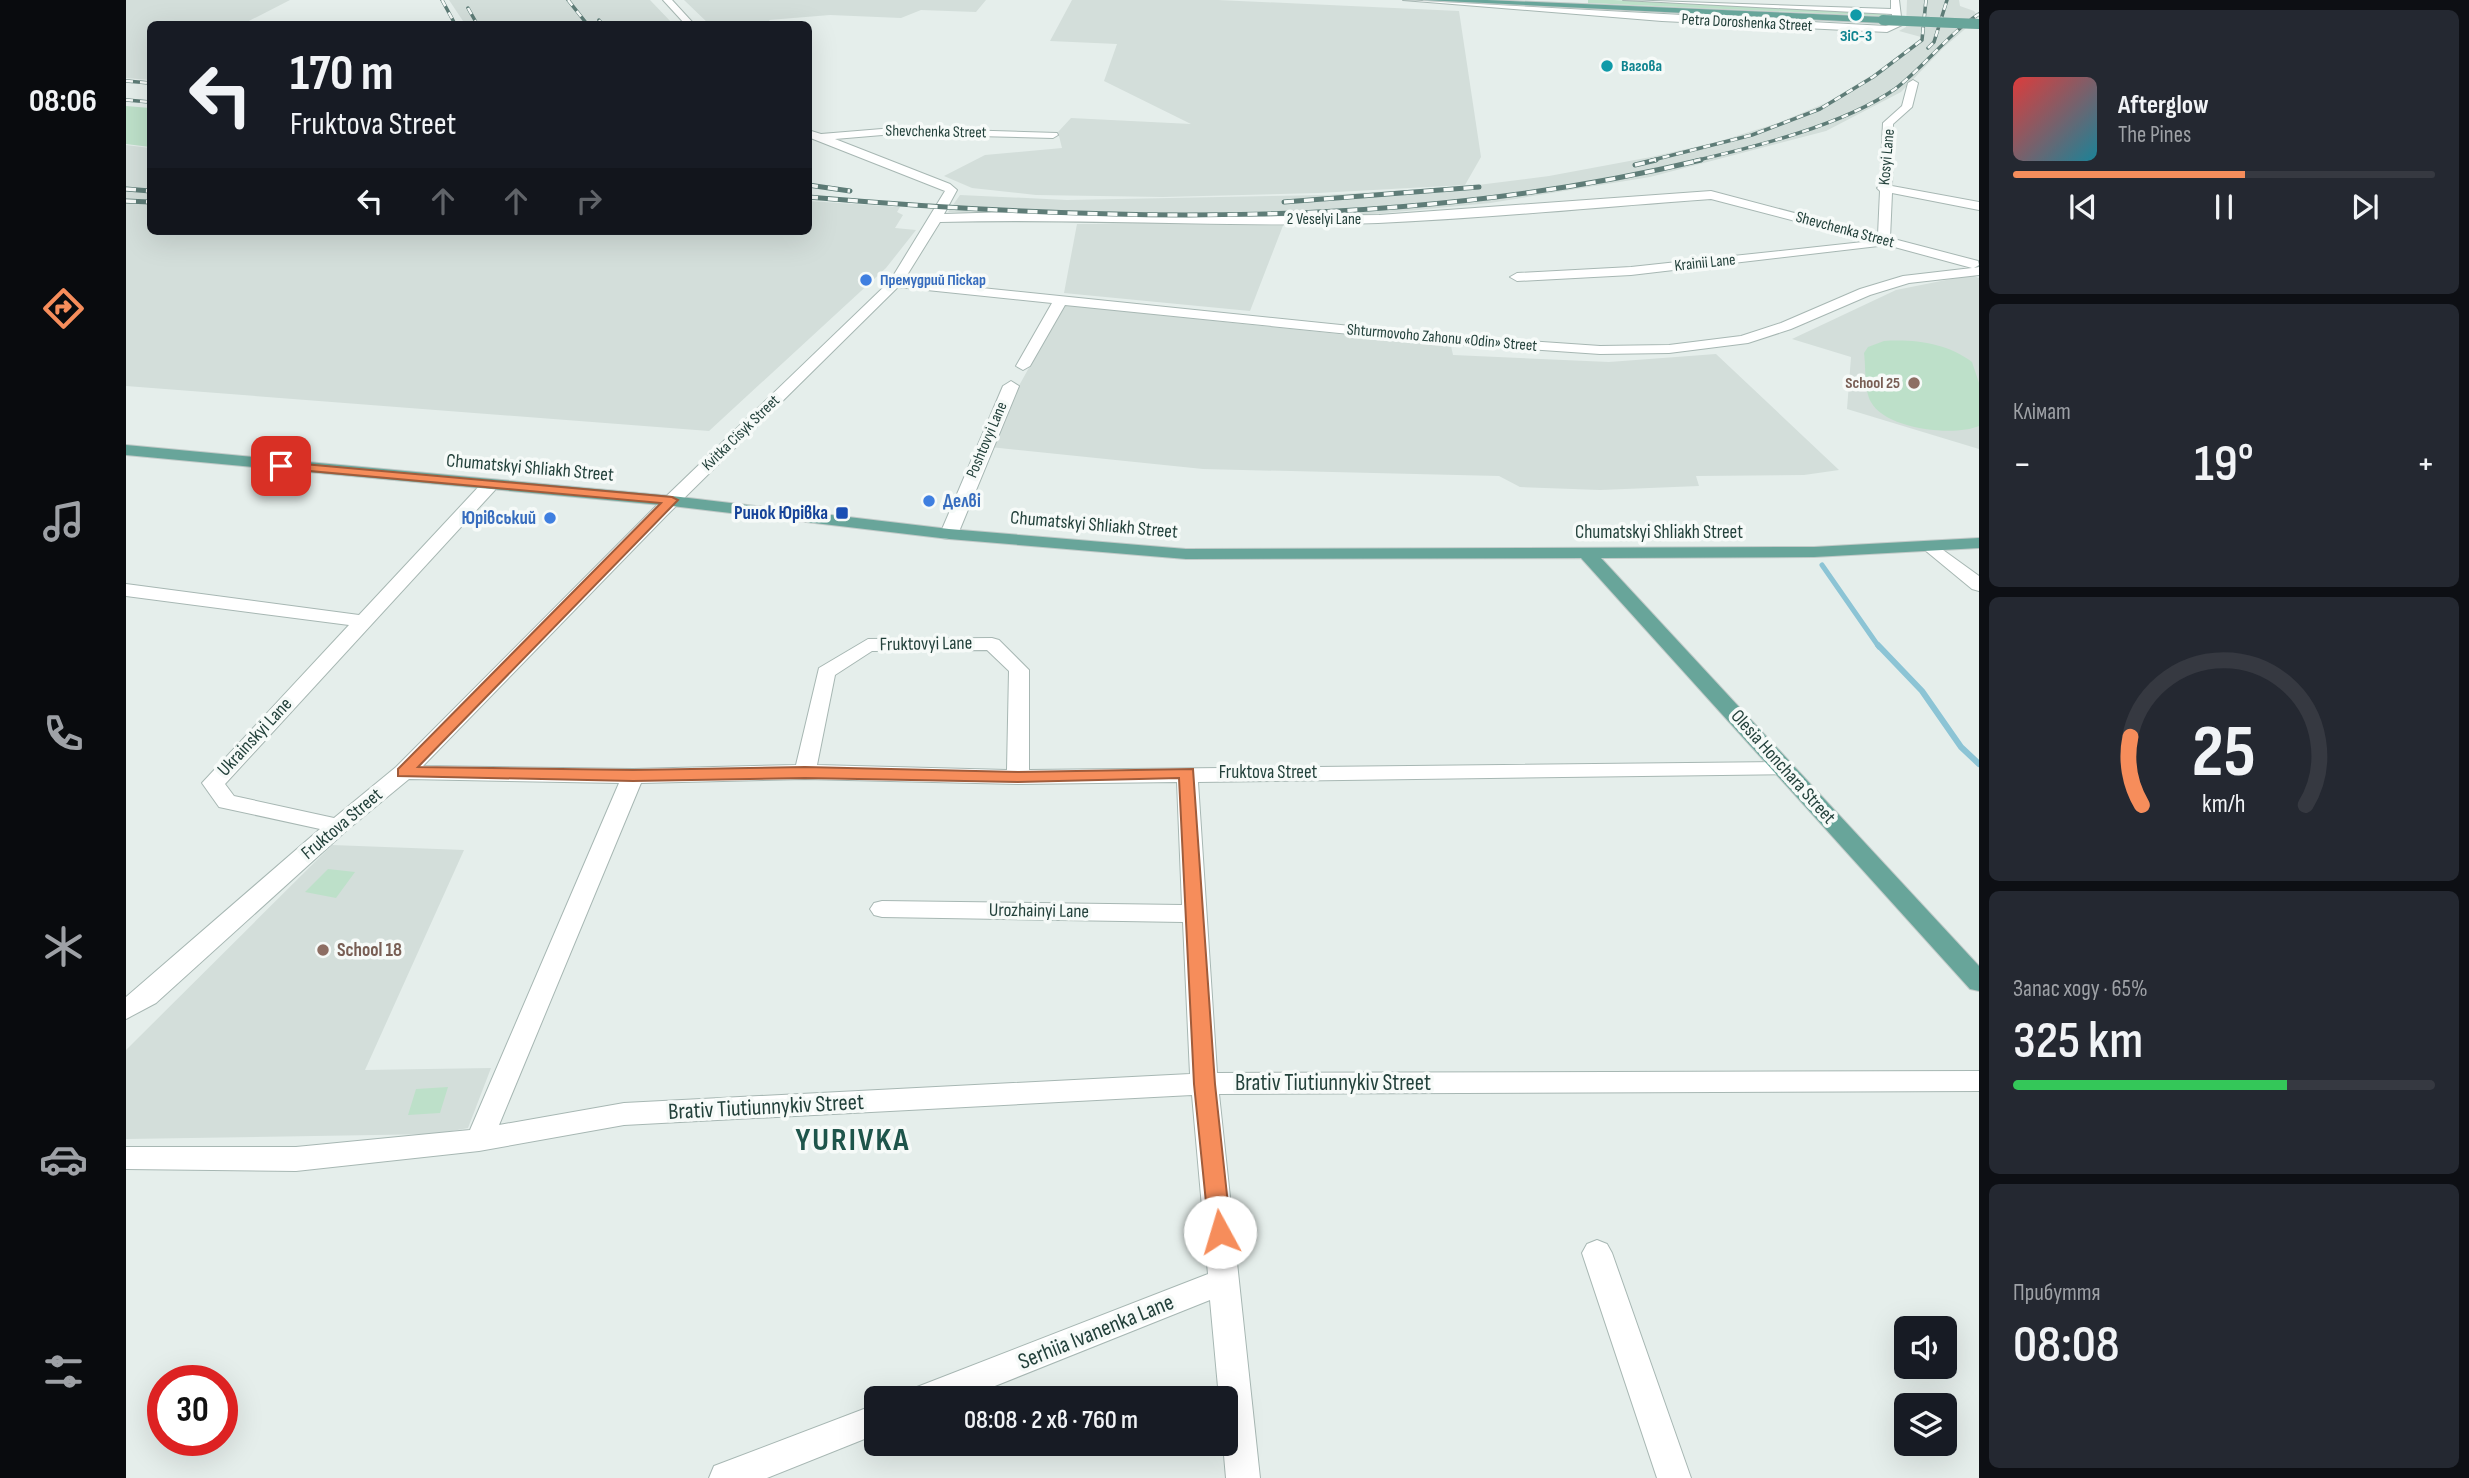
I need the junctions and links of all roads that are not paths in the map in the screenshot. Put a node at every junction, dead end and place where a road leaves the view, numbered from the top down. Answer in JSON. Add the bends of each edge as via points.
{"nodes":[{"id":1,"x":667,"y":0,"type":"edge"},
{"id":2,"x":1407,"y":0,"type":"edge"},
{"id":3,"x":1428,"y":0,"type":"edge"},
{"id":4,"x":1628,"y":0,"type":"edge"},
{"id":5,"x":1895,"y":0,"type":"edge"},
{"id":6,"x":1796,"y":4,"type":"edge"},
{"id":7,"x":1569,"y":6,"type":"edge"},
{"id":8,"x":1896,"y":12,"type":"junction"},
{"id":9,"x":687,"y":21,"type":"edge"},
{"id":10,"x":1979,"y":24,"type":"edge"},
{"id":11,"x":1913,"y":83,"type":"dead end"},
{"id":12,"x":814,"y":135,"type":"edge"},
{"id":13,"x":1053,"y":135,"type":"dead end"},
{"id":14,"x":1884,"y":188,"type":"junction"},
{"id":15,"x":1711,"y":195,"type":"joint"},
{"id":16,"x":1979,"y":206,"type":"edge"},
{"id":17,"x":936,"y":218,"type":"junction"},
{"id":18,"x":1889,"y":242,"type":"junction"},
{"id":19,"x":1979,"y":265,"type":"edge"},
{"id":20,"x":1979,"y":271,"type":"edge"},
{"id":21,"x":1517,"y":277,"type":"dead end"},
{"id":22,"x":895,"y":283,"type":"junction"},
{"id":23,"x":1061,"y":300,"type":"junction"},
{"id":24,"x":1023,"y":366,"type":"dead end"},
{"id":25,"x":1011,"y":386,"type":"dead end"},
{"id":26,"x":126,"y":450,"type":"edge"},
{"id":27,"x":489,"y":486,"type":"junction"},
{"id":28,"x":672,"y":500,"type":"junction"},
{"id":29,"x":949,"y":534,"type":"junction"},
{"id":30,"x":1979,"y":543,"type":"edge"},
{"id":31,"x":1932,"y":547,"type":"junction"},
{"id":32,"x":1586,"y":553,"type":"junction"},
{"id":33,"x":1979,"y":585,"type":"edge"},
{"id":34,"x":126,"y":590,"type":"edge"},
{"id":35,"x":361,"y":621,"type":"junction"},
{"id":36,"x":1784,"y":769,"type":"junction"},
{"id":37,"x":404,"y":772,"type":"junction"},
{"id":38,"x":805,"y":772,"type":"junction"},
{"id":39,"x":1187,"y":773,"type":"junction"},
{"id":40,"x":633,"y":776,"type":"junction"},
{"id":41,"x":1018,"y":777,"type":"junction"},
{"id":42,"x":338,"y":826,"type":"junction"},
{"id":43,"x":882,"y":909,"type":"dead end"},
{"id":44,"x":1195,"y":914,"type":"junction"},
{"id":45,"x":1979,"y":982,"type":"edge"},
{"id":46,"x":126,"y":1009,"type":"edge"},
{"id":47,"x":1979,"y":1081,"type":"edge"},
{"id":48,"x":1205,"y":1084,"type":"junction"},
{"id":49,"x":479,"y":1140,"type":"junction"},
{"id":50,"x":126,"y":1158,"type":"edge"},
{"id":51,"x":1597,"y":1253,"type":"dead end"},
{"id":52,"x":1225,"y":1281,"type":"junction"},
{"id":53,"x":958,"y":1386,"type":"edge"},
{"id":54,"x":864,"y":1424,"type":"edge"},
{"id":55,"x":726,"y":1478,"type":"edge"},
{"id":56,"x":1243,"y":1478,"type":"edge"},
{"id":57,"x":1674,"y":1478,"type":"edge"}],
"edges":[{"from":1,"to":9,"type":"street"},
{"from":2,"to":7,"type":"street"},
{"from":3,"to":7,"type":"main road"},
{"from":4,"to":6,"type":"street"},
{"from":5,"to":8,"type":"street"},
{"from":6,"to":8,"type":"street"},
{"from":7,"to":8,"type":"street","name":"Petra Doroshenka Street","via":[[1887,29],[1897,25]]},
{"from":7,"to":10,"type":"main road","bridge":true},
{"from":11,"to":14,"type":"street","name":"Kosyi Lane","via":[[1907,107],[1888,123]]},
{"from":12,"to":13,"type":"street","name":"Shevchenka Street","via":[[894,131]]},
{"from":12,"to":17,"type":"street","name":"Kvitka Cisyk Street","via":[[949,188],[950,195]]},
{"from":14,"to":16,"type":"street"},
{"from":14,"to":18,"type":"street","name":"Kosyi Lane"},
{"from":15,"to":17,"type":"street","name":"2 Veselyi Lane","via":[[1380,219]]},
{"from":15,"to":18,"type":"street","name":"Shevchenka Street"},
{"from":17,"to":22,"type":"street","name":"Kvitka Cisyk Street"},
{"from":18,"to":19,"type":"street","name":"Shevchenka Street"},
{"from":18,"to":21,"type":"street","name":"Krainii Lane","via":[[1631,271]]},
{"from":20,"to":23,"type":"street","name":"Shturmovoho Zahonu «Odin» Street","via":[[1908,279],[1743,340],[1669,349],[1600,350],[1438,339]]},
{"from":22,"to":23,"type":"street","name":"Shturmovoho Zahonu «Odin» Street"},
{"from":22,"to":28,"type":"street","name":"Kvitka Cisyk Street"},
{"from":23,"to":24,"type":"street"},
{"from":25,"to":29,"type":"street","name":"Poshtovyi Lane"},
{"from":26,"to":27,"type":"main road","name":"Chumatskyi Shliakh Street"},
{"from":27,"to":28,"type":"main road","name":"Chumatskyi Shliakh Street"},
{"from":27,"to":35,"type":"street","name":"Ukrainskyi Lane"},
{"from":28,"to":29,"type":"main road","name":"Chumatskyi Shliakh Street"},
{"from":28,"to":37,"type":"street","name":"Kvitka Cisyk Street"},
{"from":29,"to":32,"type":"main road","name":"Chumatskyi Shliakh Street","via":[[1186,554]]},
{"from":30,"to":31,"type":"main road","name":"Chumatskyi Shliakh Street"},
{"from":31,"to":32,"type":"main road","name":"Chumatskyi Shliakh Street"},
{"from":31,"to":33,"type":"street"},
{"from":32,"to":36,"type":"main road","name":"Olesia Honchara Street"},
{"from":34,"to":35,"type":"street"},
{"from":35,"to":42,"type":"street","name":"Ukrainskyi Lane","via":[[213,783],[227,802]]},
{"from":36,"to":39,"type":"street","name":"Fruktova Street"},
{"from":36,"to":45,"type":"main road","name":"Olesia Honchara Street"},
{"from":37,"to":40,"type":"street","name":"Fruktova Street"},
{"from":37,"to":42,"type":"street","name":"Fruktova Street"},
{"from":38,"to":40,"type":"street","name":"Fruktova Street"},
{"from":38,"to":41,"type":"street","name":"Fruktova Street"},
{"from":38,"to":41,"type":"street","name":"Fruktovyi Lane","via":[[826,672],[868,645],[992,644],[1019,670]]},
{"from":39,"to":41,"type":"street","name":"Fruktova Street"},
{"from":39,"to":44,"type":"street"},
{"from":40,"to":49,"type":"street"},
{"from":42,"to":46,"type":"street","name":"Fruktova Street","via":[[147,996]]},
{"from":43,"to":44,"type":"street","name":"Urozhainyi Lane"},
{"from":44,"to":48,"type":"street"},
{"from":47,"to":48,"type":"street","name":"Brativ Tiutiunnykiv Street"},
{"from":48,"to":49,"type":"street","name":"Brativ Tiutiunnykiv Street","via":[[625,1114]]},
{"from":48,"to":52,"type":"street"},
{"from":49,"to":50,"type":"street","name":"Brativ Tiutiunnykiv Street","via":[[296,1159]]},
{"from":51,"to":57,"type":"street"},
{"from":52,"to":53,"type":"street","name":"Serhiia Ivanenka Lane"},
{"from":52,"to":56,"type":"street"},
{"from":54,"to":55,"type":"street"}]}
